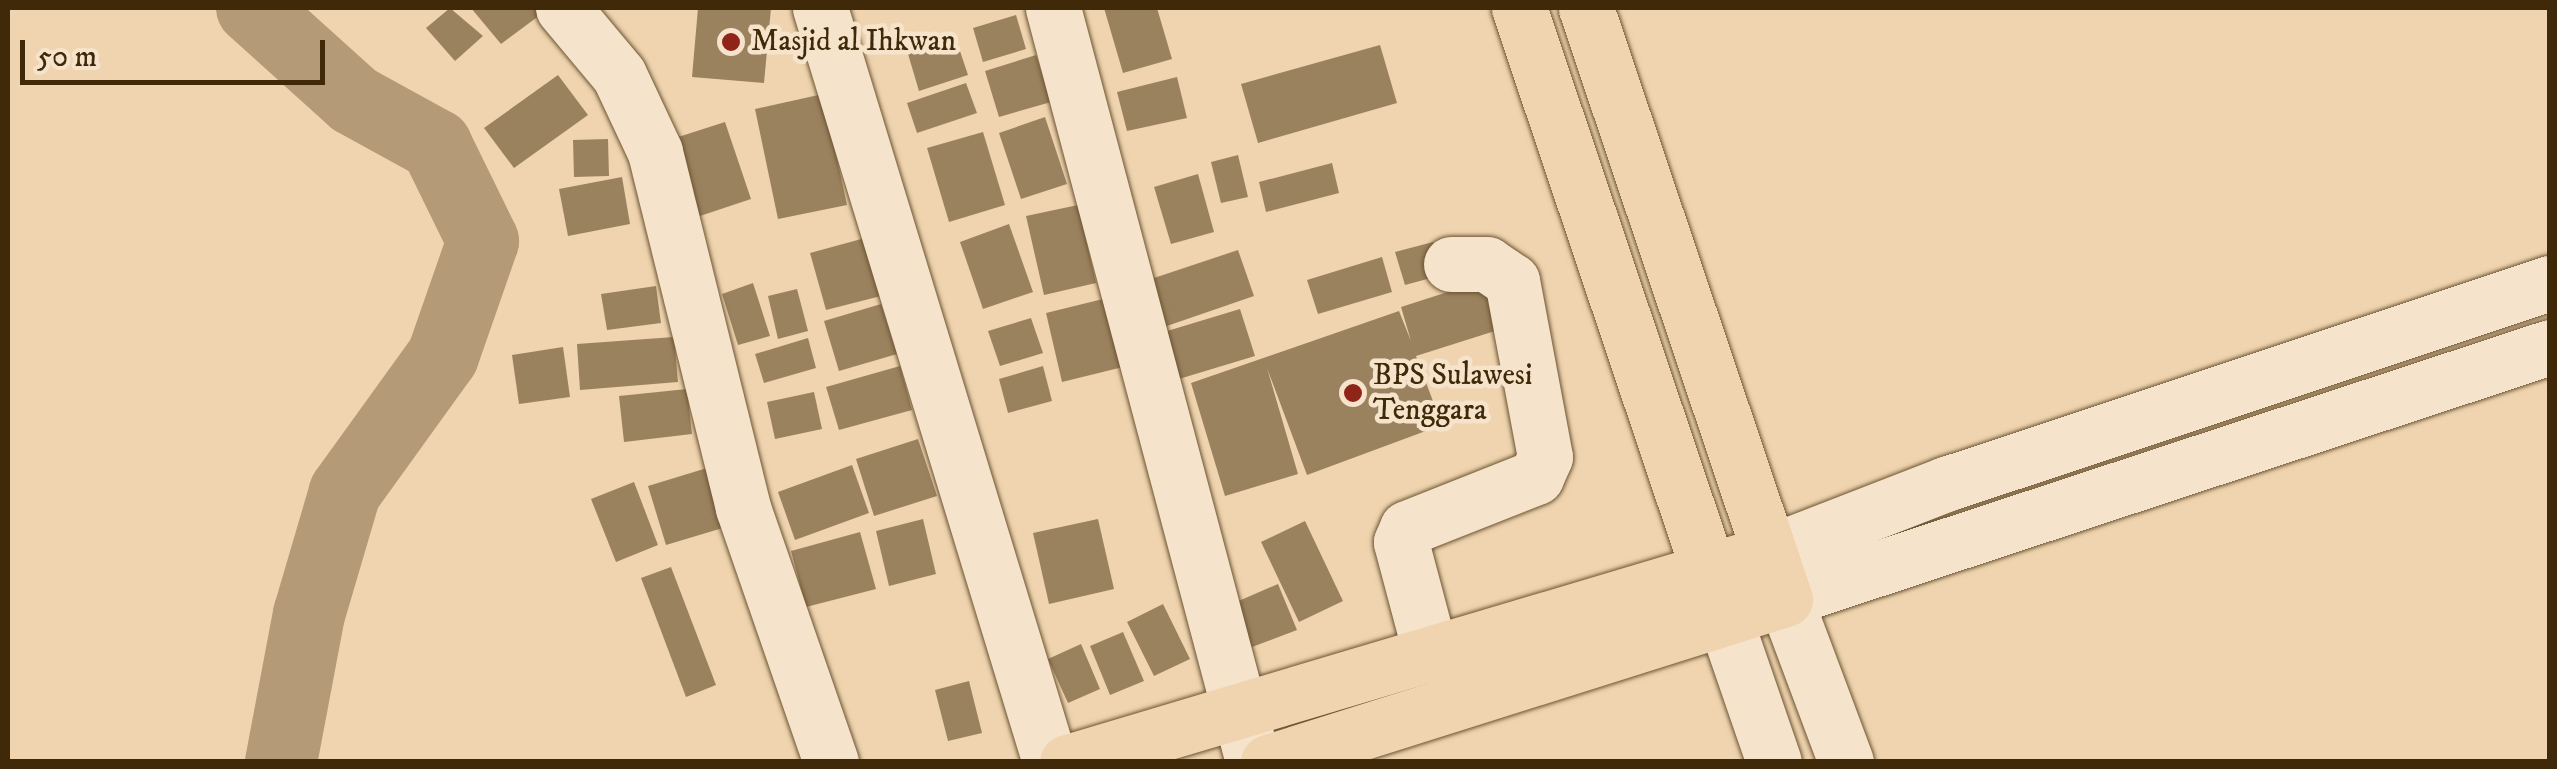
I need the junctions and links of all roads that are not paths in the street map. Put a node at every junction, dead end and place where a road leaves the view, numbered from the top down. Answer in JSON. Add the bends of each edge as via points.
{"nodes":[{"id":1,"x":563,"y":8,"type":"edge"},
{"id":2,"x":820,"y":8,"type":"edge"},
{"id":3,"x":1053,"y":8,"type":"edge"},
{"id":4,"x":1519,"y":8,"type":"edge"},
{"id":5,"x":1586,"y":8,"type":"edge"},
{"id":6,"x":1450,"y":264,"type":"dead end"},
{"id":7,"x":2550,"y":283,"type":"edge"},
{"id":8,"x":2550,"y":347,"type":"edge"},
{"id":9,"x":1777,"y":576,"type":"junction"},
{"id":10,"x":1717,"y":595,"type":"junction"},
{"id":11,"x":1431,"y":655,"type":"junction"},
{"id":12,"x":1245,"y":738,"type":"edge"},
{"id":13,"x":831,"y":762,"type":"edge"},
{"id":14,"x":1050,"y":762,"type":"edge"},
{"id":15,"x":1067,"y":762,"type":"edge"},
{"id":16,"x":1268,"y":762,"type":"edge"},
{"id":17,"x":1774,"y":762,"type":"edge"},
{"id":18,"x":1846,"y":762,"type":"edge"}],
"edges":[{"from":1,"to":13,"type":"street","via":[[619,76],[656,152],[743,508]]},
{"from":2,"to":14,"type":"street"},
{"from":3,"to":12,"type":"street"},
{"from":4,"to":10,"type":"highway"},
{"from":5,"to":9,"type":"highway"},
{"from":6,"to":11,"type":"street","via":[[1487,264],[1512,281],[1545,456],[1536,478],[1407,528],[1401,542]]},
{"from":7,"to":9,"type":"street","via":[[1965,478]]},
{"from":8,"to":9,"type":"street"},
{"from":9,"to":10,"type":"highway"},
{"from":9,"to":18,"type":"street"},
{"from":10,"to":11,"type":"highway"},
{"from":10,"to":16,"type":"highway"},
{"from":10,"to":17,"type":"street"},
{"from":11,"to":12,"type":"highway"},
{"from":12,"to":15,"type":"highway"}]}
